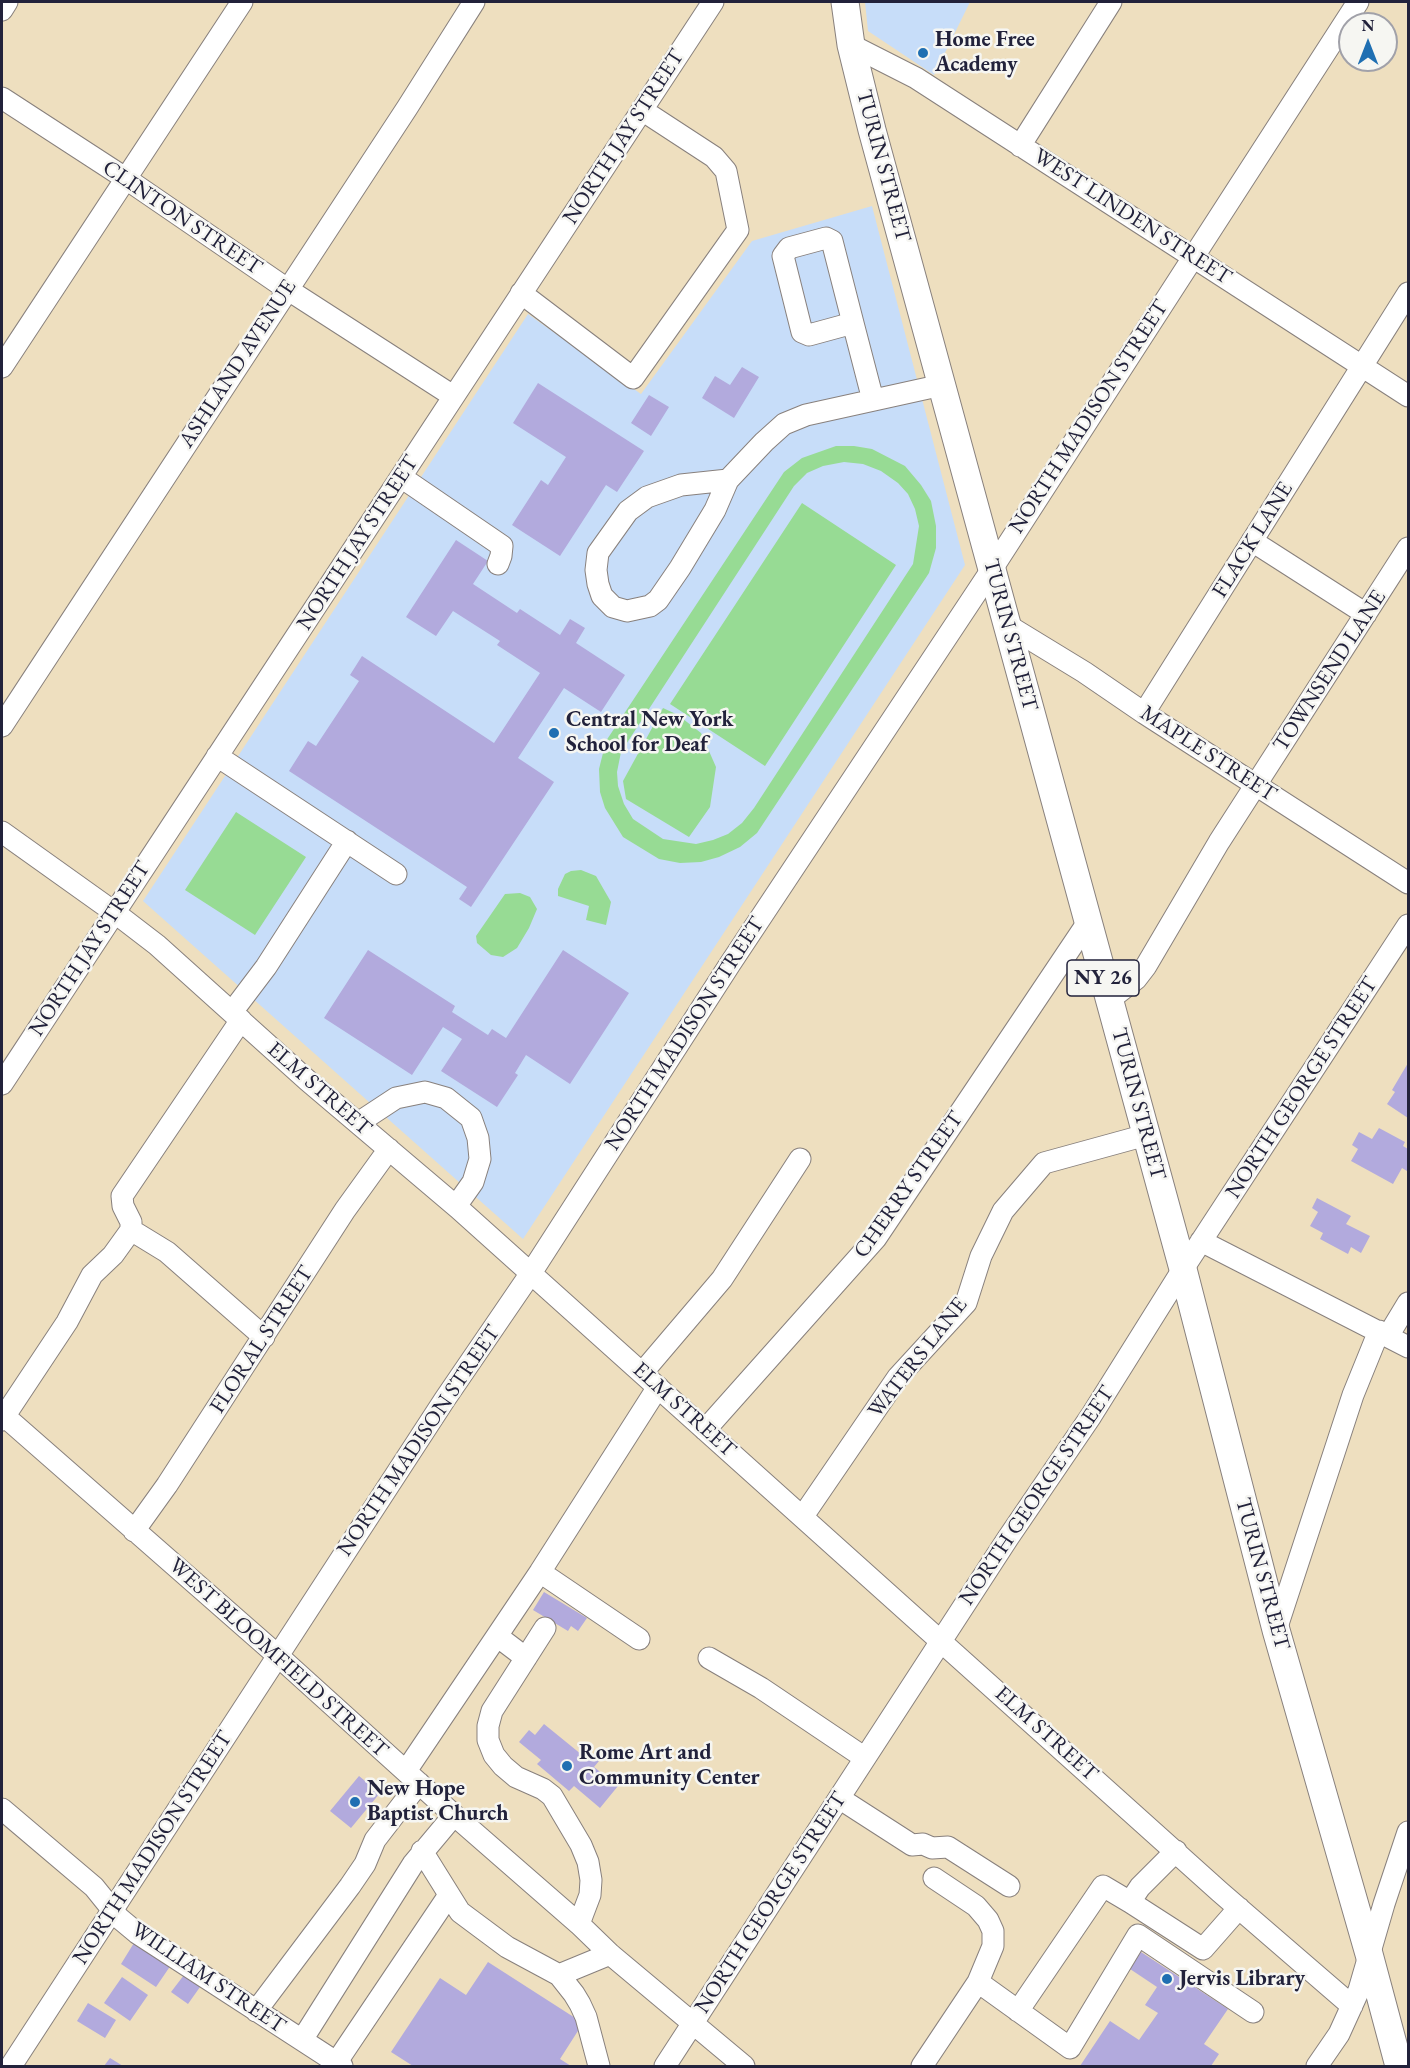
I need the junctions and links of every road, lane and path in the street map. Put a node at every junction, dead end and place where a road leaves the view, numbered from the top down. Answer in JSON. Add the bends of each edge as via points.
{"nodes":[{"id":1,"x":7,"y":2,"type":"edge"},
{"id":2,"x":242,"y":2,"type":"edge"},
{"id":3,"x":474,"y":2,"type":"edge"},
{"id":4,"x":713,"y":2,"type":"edge"},
{"id":5,"x":845,"y":2,"type":"edge"},
{"id":6,"x":1111,"y":2,"type":"edge"},
{"id":7,"x":1358,"y":2,"type":"edge"},
{"id":8,"x":2,"y":10,"type":"edge"},
{"id":9,"x":851,"y":45,"type":"junction"},
{"id":10,"x":2,"y":98,"type":"edge"},
{"id":11,"x":642,"y":110,"type":"junction"},
{"id":12,"x":1020,"y":146,"type":"junction"},
{"id":13,"x":125,"y":178,"type":"junction"},
{"id":14,"x":1193,"y":256,"type":"junction"},
{"id":15,"x":287,"y":289,"type":"junction"},
{"id":16,"x":521,"y":293,"type":"junction"},
{"id":17,"x":1408,"y":293,"type":"edge"},
{"id":18,"x":853,"y":323,"type":"junction"},
{"id":19,"x":1362,"y":366,"type":"junction"},
{"id":20,"x":2,"y":367,"type":"edge"},
{"id":21,"x":942,"y":385,"type":"junction"},
{"id":22,"x":453,"y":396,"type":"junction"},
{"id":23,"x":1408,"y":396,"type":"edge"},
{"id":24,"x":873,"y":400,"type":"junction"},
{"id":25,"x":401,"y":477,"type":"junction"},
{"id":26,"x":728,"y":480,"type":"junction"},
{"id":27,"x":1252,"y":541,"type":"junction"},
{"id":28,"x":1408,"y":548,"type":"edge"},
{"id":29,"x":498,"y":564,"type":"dead end"},
{"id":30,"x":992,"y":569,"type":"junction"},
{"id":31,"x":1366,"y":614,"type":"junction"},
{"id":32,"x":1007,"y":625,"type":"junction"},
{"id":33,"x":1144,"y":713,"type":"junction"},
{"id":34,"x":2,"y":726,"type":"edge"},
{"id":35,"x":218,"y":756,"type":"junction"},
{"id":36,"x":1257,"y":785,"type":"junction"},
{"id":37,"x":2,"y":832,"type":"edge"},
{"id":38,"x":346,"y":841,"type":"junction"},
{"id":39,"x":396,"y":874,"type":"dead end"},
{"id":40,"x":1408,"y":883,"type":"edge"},
{"id":41,"x":114,"y":912,"type":"junction"},
{"id":42,"x":1088,"y":922,"type":"junction"},
{"id":43,"x":1408,"y":925,"type":"edge"},
{"id":44,"x":1109,"y":1000,"type":"junction"},
{"id":45,"x":236,"y":1016,"type":"junction"},
{"id":46,"x":2,"y":1084,"type":"edge"},
{"id":47,"x":358,"y":1123,"type":"junction"},
{"id":48,"x":1146,"y":1135,"type":"junction"},
{"id":49,"x":389,"y":1149,"type":"junction"},
{"id":50,"x":800,"y":1159,"type":"dead end"},
{"id":51,"x":456,"y":1206,"type":"junction"},
{"id":52,"x":131,"y":1230,"type":"junction"},
{"id":53,"x":1201,"y":1241,"type":"junction"},
{"id":54,"x":1183,"y":1269,"type":"junction"},
{"id":55,"x":531,"y":1273,"type":"junction"},
{"id":56,"x":1408,"y":1303,"type":"edge"},
{"id":57,"x":1384,"y":1334,"type":"junction"},
{"id":58,"x":264,"y":1337,"type":"junction"},
{"id":59,"x":1408,"y":1347,"type":"edge"},
{"id":60,"x":650,"y":1380,"type":"junction"},
{"id":61,"x":2,"y":1417,"type":"edge"},
{"id":62,"x":705,"y":1430,"type":"junction"},
{"id":63,"x":803,"y":1516,"type":"junction"},
{"id":64,"x":134,"y":1531,"type":"junction"},
{"id":65,"x":540,"y":1572,"type":"junction"},
{"id":66,"x":545,"y":1628,"type":"dead end"},
{"id":67,"x":1276,"y":1630,"type":"junction"},
{"id":68,"x":497,"y":1636,"type":"junction"},
{"id":69,"x":639,"y":1639,"type":"dead end"},
{"id":70,"x":942,"y":1640,"type":"junction"},
{"id":71,"x":277,"y":1655,"type":"junction"},
{"id":72,"x":526,"y":1658,"type":"junction"},
{"id":73,"x":709,"y":1658,"type":"dead end"},
{"id":74,"x":865,"y":1758,"type":"junction"},
{"id":75,"x":412,"y":1777,"type":"junction"},
{"id":76,"x":839,"y":1798,"type":"junction"},
{"id":77,"x":2,"y":1809,"type":"edge"},
{"id":78,"x":454,"y":1815,"type":"junction"},
{"id":79,"x":1408,"y":1832,"type":"edge"},
{"id":80,"x":422,"y":1851,"type":"junction"},
{"id":81,"x":1176,"y":1851,"type":"junction"},
{"id":82,"x":1404,"y":1858,"type":"edge"},
{"id":83,"x":934,"y":1878,"type":"dead end"},
{"id":84,"x":1009,"y":1886,"type":"dead end"},
{"id":85,"x":449,"y":1895,"type":"junction"},
{"id":86,"x":1130,"y":1902,"type":"junction"},
{"id":87,"x":1239,"y":1908,"type":"junction"},
{"id":88,"x":114,"y":1910,"type":"junction"},
{"id":89,"x":1151,"y":1915,"type":"junction"},
{"id":90,"x":579,"y":1924,"type":"junction"},
{"id":91,"x":1138,"y":1935,"type":"junction"},
{"id":92,"x":610,"y":1954,"type":"junction"},
{"id":93,"x":1369,"y":1954,"type":"junction"},
{"id":94,"x":559,"y":1975,"type":"junction"},
{"id":95,"x":978,"y":1983,"type":"junction"},
{"id":96,"x":1352,"y":2006,"type":"junction"},
{"id":97,"x":256,"y":2011,"type":"junction"},
{"id":98,"x":1018,"y":2011,"type":"junction"},
{"id":99,"x":1253,"y":2012,"type":"dead end"},
{"id":100,"x":692,"y":2024,"type":"junction"},
{"id":101,"x":302,"y":2040,"type":"junction"},
{"id":102,"x":339,"y":2065,"type":"edge"},
{"id":103,"x":11,"y":2067,"type":"edge"},
{"id":104,"x":598,"y":2067,"type":"edge"},
{"id":105,"x":665,"y":2067,"type":"edge"},
{"id":106,"x":744,"y":2067,"type":"edge"},
{"id":107,"x":922,"y":2067,"type":"edge"},
{"id":108,"x":1317,"y":2067,"type":"edge"},
{"id":109,"x":1399,"y":2067,"type":"edge"}],
"edges":[{"from":1,"to":8,"type":"street"},
{"from":2,"to":13,"type":"street"},
{"from":3,"to":15,"type":"street","name":"ASHLAND AVENUE"},
{"from":4,"to":11,"type":"street","name":"NORTH JAY STREET"},
{"from":5,"to":9,"type":"main road","name":"TURIN STREET","number":"NY 26"},
{"from":6,"to":12,"type":"street"},
{"from":7,"to":14,"type":"street","name":"NORTH MADISON STREET"},
{"from":9,"to":12,"type":"street","name":"WEST LINDEN STREET","via":[[916,78]]},
{"from":9,"to":21,"type":"main road","name":"TURIN STREET","number":"NY 26"},
{"from":10,"to":13,"type":"street","name":"CLINTON STREET"},
{"from":11,"to":16,"type":"street","name":"NORTH JAY STREET"},
{"from":11,"to":16,"type":"street","via":[[714,157],[726,171],[738,230],[633,378]]},
{"from":12,"to":14,"type":"street","name":"WEST LINDEN STREET"},
{"from":13,"to":15,"type":"street","name":"CLINTON STREET"},
{"from":13,"to":20,"type":"street"},
{"from":14,"to":19,"type":"street","name":"WEST LINDEN STREET"},
{"from":14,"to":30,"type":"street","name":"NORTH MADISON STREET"},
{"from":15,"to":22,"type":"street","name":"CLINTON STREET"},
{"from":15,"to":34,"type":"street","name":"ASHLAND AVENUE"},
{"from":16,"to":22,"type":"street","name":"NORTH JAY STREET"},
{"from":17,"to":19,"type":"street","name":"FLACK LANE"},
{"from":18,"to":18,"type":"street","via":[[832,241],[826,238],[789,248],[783,256],[802,332],[809,335]]},
{"from":18,"to":24,"type":"street"},
{"from":19,"to":23,"type":"street","name":"WEST LINDEN STREET"},
{"from":19,"to":27,"type":"street","name":"FLACK LANE"},
{"from":21,"to":24,"type":"street"},
{"from":21,"to":30,"type":"main road","name":"TURIN STREET","number":"NY 26"},
{"from":22,"to":25,"type":"street","name":"NORTH JAY STREET"},
{"from":24,"to":26,"type":"street","via":[[784,424]]},
{"from":25,"to":29,"type":"street","via":[[502,546]]},
{"from":25,"to":35,"type":"street","name":"NORTH JAY STREET"},
{"from":26,"to":26,"type":"street","via":[[681,485],[647,496],[628,511],[598,553],[597,584],[613,607],[627,611],[658,600],[715,510]]},
{"from":27,"to":31,"type":"street"},
{"from":27,"to":33,"type":"street","name":"FLACK LANE"},
{"from":28,"to":31,"type":"street","name":"TOWNSEND LANE"},
{"from":30,"to":32,"type":"main road","name":"TURIN STREET","number":"NY 26"},
{"from":30,"to":55,"type":"street","name":"NORTH MADISON STREET","via":[[729,964]]},
{"from":31,"to":36,"type":"street","name":"TOWNSEND LANE"},
{"from":32,"to":33,"type":"street","name":"MAPLE STREET"},
{"from":32,"to":42,"type":"main road","name":"TURIN STREET","number":"NY 26"},
{"from":33,"to":36,"type":"street","name":"MAPLE STREET"},
{"from":35,"to":38,"type":"street"},
{"from":35,"to":41,"type":"street","name":"NORTH JAY STREET"},
{"from":36,"to":40,"type":"street","name":"MAPLE STREET"},
{"from":36,"to":44,"type":"street","name":"TOWNSEND LANE","via":[[1146,966]]},
{"from":37,"to":41,"type":"street","name":"ELM STREET"},
{"from":38,"to":39,"type":"street"},
{"from":38,"to":45,"type":"street"},
{"from":41,"to":45,"type":"street","name":"ELM STREET"},
{"from":41,"to":46,"type":"street","name":"NORTH JAY STREET"},
{"from":42,"to":44,"type":"main road","name":"TURIN STREET","number":"NY 26"},
{"from":42,"to":62,"type":"street","name":"CHERRY STREET","via":[[876,1238]]},
{"from":43,"to":53,"type":"street","name":"NORTH GEORGE STREET"},
{"from":44,"to":48,"type":"main road","name":"TURIN STREET","number":"NY 26"},
{"from":45,"to":47,"type":"street","name":"ELM STREET"},
{"from":45,"to":52,"type":"street","via":[[122,1196]]},
{"from":47,"to":49,"type":"street","name":"ELM STREET"},
{"from":47,"to":51,"type":"street","via":[[396,1098],[425,1092],[446,1098],[471,1119],[480,1159],[474,1182]]},
{"from":48,"to":54,"type":"main road","name":"TURIN STREET","number":"NY 26"},
{"from":48,"to":63,"type":"street","name":"WATERS LANE","via":[[1044,1163],[1003,1211],[981,1256],[966,1303],[898,1377]]},
{"from":49,"to":51,"type":"street","name":"ELM STREET"},
{"from":49,"to":58,"type":"street","name":"FLORAL STREET"},
{"from":50,"to":60,"type":"street"},
{"from":51,"to":55,"type":"street","name":"ELM STREET"},
{"from":52,"to":58,"type":"street","via":[[167,1252]]},
{"from":52,"to":61,"type":"street","via":[[92,1275],[67,1322]]},
{"from":53,"to":54,"type":"street","name":"NORTH GEORGE STREET"},
{"from":53,"to":57,"type":"street"},
{"from":54,"to":67,"type":"main road","name":"TURIN STREET","number":"NY 26"},
{"from":54,"to":70,"type":"street","name":"NORTH GEORGE STREET"},
{"from":55,"to":60,"type":"street","name":"ELM STREET"},
{"from":55,"to":71,"type":"street","name":"NORTH MADISON STREET"},
{"from":56,"to":57,"type":"street"},
{"from":57,"to":59,"type":"street"},
{"from":57,"to":67,"type":"street","via":[[1353,1395]]},
{"from":58,"to":64,"type":"street","name":"FLORAL STREET"},
{"from":60,"to":62,"type":"street","name":"ELM STREET"},
{"from":60,"to":65,"type":"street"},
{"from":61,"to":64,"type":"street","name":"WEST BLOOMFIELD STREET"},
{"from":62,"to":63,"type":"street","name":"ELM STREET"},
{"from":63,"to":70,"type":"street","name":"ELM STREET"},
{"from":64,"to":71,"type":"street","name":"WEST BLOOMFIELD STREET"},
{"from":65,"to":68,"type":"street"},
{"from":65,"to":69,"type":"street"},
{"from":66,"to":72,"type":"street"},
{"from":67,"to":93,"type":"main road","name":"TURIN STREET","number":"NY 26"},
{"from":68,"to":72,"type":"street"},
{"from":68,"to":75,"type":"street"},
{"from":70,"to":74,"type":"street","name":"NORTH GEORGE STREET"},
{"from":70,"to":81,"type":"street","name":"ELM STREET"},
{"from":71,"to":75,"type":"street","name":"WEST BLOOMFIELD STREET"},
{"from":71,"to":88,"type":"street","name":"NORTH MADISON STREET"},
{"from":72,"to":90,"type":"street","via":[[492,1712],[488,1740],[503,1767],[552,1796],[581,1845],[591,1880]]},
{"from":73,"to":74,"type":"street"},
{"from":74,"to":76,"type":"street","name":"NORTH GEORGE STREET"},
{"from":75,"to":78,"type":"street","name":"WEST BLOOMFIELD STREET"},
{"from":75,"to":97,"type":"street","via":[[365,1864]]},
{"from":76,"to":84,"type":"street","via":[[912,1845],[948,1847]]},
{"from":76,"to":100,"type":"street","name":"NORTH GEORGE STREET"},
{"from":77,"to":88,"type":"street","name":"WILLIAM STREET","via":[[94,1887]]},
{"from":78,"to":80,"type":"street"},
{"from":78,"to":90,"type":"street","name":"WEST BLOOMFIELD STREET"},
{"from":79,"to":82,"type":"street"},
{"from":80,"to":85,"type":"street"},
{"from":80,"to":101,"type":"street"},
{"from":81,"to":86,"type":"street"},
{"from":81,"to":87,"type":"street","name":"ELM STREET"},
{"from":82,"to":93,"type":"street"},
{"from":83,"to":95,"type":"street","via":[[976,1906],[993,1931],[993,1946]]},
{"from":85,"to":94,"type":"street","via":[[460,1912],[507,1947]]},
{"from":85,"to":102,"type":"street"},
{"from":86,"to":89,"type":"street"},
{"from":86,"to":98,"type":"street","via":[[1103,1886]]},
{"from":87,"to":89,"type":"street","via":[[1203,1949]]},
{"from":87,"to":96,"type":"street","name":"ELM STREET"},
{"from":88,"to":97,"type":"street","name":"WILLIAM STREET","via":[[137,1933]]},
{"from":88,"to":103,"type":"street","name":"NORTH MADISON STREET"},
{"from":89,"to":91,"type":"street"},
{"from":90,"to":92,"type":"street","name":"WEST BLOOMFIELD STREET"},
{"from":91,"to":98,"type":"street","via":[[1070,2048]]},
{"from":91,"to":99,"type":"street"},
{"from":92,"to":94,"type":"street"},
{"from":92,"to":100,"type":"street","name":"WEST BLOOMFIELD STREET"},
{"from":93,"to":96,"type":"street"},
{"from":93,"to":109,"type":"main road","name":"TURIN STREET","number":"NY 26"},
{"from":94,"to":104,"type":"street","via":[[586,2017]]},
{"from":95,"to":98,"type":"street"},
{"from":95,"to":107,"type":"street"},
{"from":96,"to":108,"type":"street"},
{"from":97,"to":101,"type":"street","name":"WILLIAM STREET"},
{"from":100,"to":105,"type":"street","name":"NORTH GEORGE STREET"},
{"from":100,"to":106,"type":"street","name":"WEST BLOOMFIELD STREET"},
{"from":101,"to":102,"type":"street","name":"WILLIAM STREET"}]}
